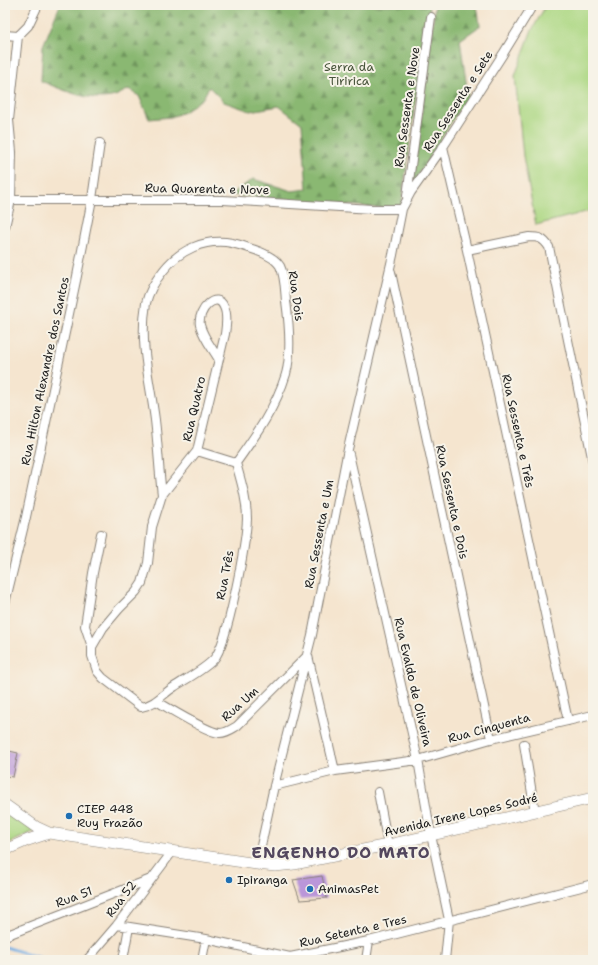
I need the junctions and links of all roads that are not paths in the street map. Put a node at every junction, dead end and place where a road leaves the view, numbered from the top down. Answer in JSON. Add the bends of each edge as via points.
{"nodes":[{"id":1,"x":38,"y":5,"type":"edge"},
{"id":2,"x":533,"y":5,"type":"edge"},
{"id":3,"x":431,"y":17,"type":"dead end"},
{"id":4,"x":5,"y":35,"type":"edge"},
{"id":5,"x":18,"y":36,"type":"junction"},
{"id":6,"x":7,"y":120,"type":"edge"},
{"id":7,"x":100,"y":143,"type":"dead end"},
{"id":8,"x":443,"y":147,"type":"junction"},
{"id":9,"x":92,"y":199,"type":"junction"},
{"id":10,"x":8,"y":200,"type":"edge"},
{"id":11,"x":406,"y":201,"type":"junction"},
{"id":12,"x":402,"y":209,"type":"junction"},
{"id":13,"x":5,"y":227,"type":"edge"},
{"id":14,"x":467,"y":250,"type":"junction"},
{"id":15,"x":390,"y":269,"type":"junction"},
{"id":16,"x":218,"y":358,"type":"junction"},
{"id":17,"x":348,"y":449,"type":"junction"},
{"id":18,"x":197,"y":451,"type":"junction"},
{"id":19,"x":593,"y":462,"type":"edge"},
{"id":20,"x":236,"y":463,"type":"junction"},
{"id":21,"x":162,"y":495,"type":"junction"},
{"id":22,"x":100,"y":534,"type":"dead end"},
{"id":23,"x":5,"y":604,"type":"edge"},
{"id":24,"x":92,"y":647,"type":"junction"},
{"id":25,"x":308,"y":655,"type":"junction"},
{"id":26,"x":156,"y":701,"type":"junction"},
{"id":27,"x":593,"y":715,"type":"edge"},
{"id":28,"x":568,"y":721,"type":"junction"},
{"id":29,"x":491,"y":739,"type":"junction"},
{"id":30,"x":524,"y":744,"type":"dead end"},
{"id":31,"x":418,"y":760,"type":"junction"},
{"id":32,"x":335,"y":770,"type":"junction"},
{"id":33,"x":274,"y":786,"type":"junction"},
{"id":34,"x":378,"y":792,"type":"dead end"},
{"id":35,"x":593,"y":798,"type":"edge"},
{"id":36,"x":5,"y":805,"type":"edge"},
{"id":37,"x":535,"y":812,"type":"junction"},
{"id":38,"x":49,"y":833,"type":"junction"},
{"id":39,"x":431,"y":835,"type":"junction"},
{"id":40,"x":388,"y":845,"type":"junction"},
{"id":41,"x":5,"y":850,"type":"edge"},
{"id":42,"x":172,"y":852,"type":"junction"},
{"id":43,"x":257,"y":864,"type":"junction"},
{"id":44,"x":151,"y":879,"type":"junction"},
{"id":45,"x":593,"y":884,"type":"edge"},
{"id":46,"x":449,"y":920,"type":"junction"},
{"id":47,"x":116,"y":925,"type":"junction"},
{"id":48,"x":129,"y":927,"type":"junction"},
{"id":49,"x":5,"y":936,"type":"edge"},
{"id":50,"x":206,"y":939,"type":"junction"},
{"id":51,"x":369,"y":941,"type":"junction"},
{"id":52,"x":289,"y":959,"type":"edge"},
{"id":53,"x":87,"y":960,"type":"edge"},
{"id":54,"x":123,"y":960,"type":"edge"},
{"id":55,"x":202,"y":960,"type":"edge"},
{"id":56,"x":366,"y":960,"type":"edge"},
{"id":57,"x":445,"y":960,"type":"edge"}],
"edges":[{"from":1,"to":5,"type":"street","via":[[28,26]]},
{"from":2,"to":8,"type":"street","name":"Rua Sessenta e Sete"},
{"from":3,"to":11,"type":"street","name":"Rua Sessenta e Nove"},
{"from":4,"to":5,"type":"street"},
{"from":5,"to":6,"type":"street"},
{"from":6,"to":10,"type":"street","via":[[12,152]]},
{"from":7,"to":9,"type":"street","name":"Rua Hilton Alexandre dos Santos"},
{"from":8,"to":11,"type":"street","name":"Rua Sessenta e Sete"},
{"from":8,"to":14,"type":"street","name":"Rua Sessenta e Três"},
{"from":9,"to":10,"type":"street","name":"Rua Quarenta e Nove"},
{"from":9,"to":12,"type":"street","name":"Rua Quarenta e Nove","via":[[223,200]]},
{"from":9,"to":23,"type":"street","name":"Rua Hilton Alexandre dos Santos","via":[[26,518]]},
{"from":10,"to":13,"type":"street"},
{"from":11,"to":12,"type":"street","name":"Rua Sessenta e Sete"},
{"from":12,"to":15,"type":"street","name":"Rua Sessenta e Um"},
{"from":14,"to":19,"type":"street","via":[[534,237],[545,240]]},
{"from":14,"to":28,"type":"street","name":"Rua Sessenta e Três"},
{"from":15,"to":17,"type":"street","name":"Rua Sessenta e Um"},
{"from":15,"to":29,"type":"street","name":"Rua Sessenta e Dois"},
{"from":16,"to":16,"type":"street","name":"Rua Quatro","via":[[200,324],[200,315],[206,305],[213,301],[222,303],[226,323]]},
{"from":16,"to":18,"type":"street","name":"Rua Quatro"},
{"from":17,"to":25,"type":"street","name":"Rua Sessenta e Um"},
{"from":17,"to":31,"type":"street","name":"Rua Evaldo de Oliveira"},
{"from":18,"to":20,"type":"street"},
{"from":18,"to":21,"type":"street","name":"Rua Quatro"},
{"from":20,"to":21,"type":"street","name":"Rua Dois","via":[[259,431],[278,395],[286,372],[289,323],[280,266],[260,251],[231,242],[211,242],[195,246],[178,255],[155,282],[146,302],[143,328],[145,360],[155,420]]},
{"from":20,"to":26,"type":"street","name":"Rua Três","via":[[246,500],[247,520],[223,641],[214,659]]},
{"from":21,"to":24,"type":"street","name":"Rua Quatro","via":[[152,527],[148,563],[142,584],[103,628]]},
{"from":22,"to":24,"type":"street","via":[[85,626]]},
{"from":24,"to":26,"type":"street","via":[[94,664],[103,678],[141,707]]},
{"from":25,"to":26,"type":"street","name":"Rua Um","via":[[229,731],[210,731]]},
{"from":25,"to":32,"type":"street"},
{"from":25,"to":33,"type":"street","name":"Rua Sessenta e Um"},
{"from":27,"to":28,"type":"street","name":"Rua Cinquenta"},
{"from":28,"to":29,"type":"street","name":"Rua Cinquenta"},
{"from":29,"to":31,"type":"street","name":"Rua Cinquenta"},
{"from":30,"to":37,"type":"street"},
{"from":31,"to":32,"type":"street","name":"Rua Cinquenta"},
{"from":31,"to":39,"type":"street","name":"Rua Evaldo de Oliveira"},
{"from":32,"to":33,"type":"street","name":"Rua Cinquenta"},
{"from":33,"to":43,"type":"street","name":"Rua Sessenta e Um"},
{"from":34,"to":40,"type":"street"},
{"from":35,"to":37,"type":"main road","name":"Avenida Irene Lopes Sodré"},
{"from":36,"to":38,"type":"main road","via":[[36,828]]},
{"from":37,"to":39,"type":"main road","name":"Avenida Irene Lopes Sodré"},
{"from":38,"to":41,"type":"main road","name":"Avenida Irene Lopes Sodré"},
{"from":38,"to":42,"type":"main road","name":"Avenida Irene Lopes Sodré"},
{"from":39,"to":40,"type":"main road","name":"Avenida Irene Lopes Sodré"},
{"from":39,"to":46,"type":"street","name":"Rua Evaldo de Oliveira"},
{"from":40,"to":43,"type":"main road","name":"Avenida Irene Lopes Sodré","via":[[294,864]]},
{"from":42,"to":43,"type":"main road","name":"Avenida Irene Lopes Sodré"},
{"from":42,"to":44,"type":"street","name":"Rua 52"},
{"from":44,"to":47,"type":"street","name":"Rua 52"},
{"from":44,"to":49,"type":"street","name":"Rua 51"},
{"from":45,"to":46,"type":"street","name":"Rua Setenta e Tres"},
{"from":46,"to":51,"type":"street","name":"Rua Setenta e Tres"},
{"from":46,"to":57,"type":"street","name":"Rua Evaldo de Oliveira"},
{"from":47,"to":48,"type":"street","name":"Rua Setenta e Tres"},
{"from":47,"to":53,"type":"street","name":"Rua 52"},
{"from":48,"to":50,"type":"street","name":"Rua Setenta e Tres"},
{"from":48,"to":54,"type":"street"},
{"from":50,"to":52,"type":"street","name":"Rua Setenta e Tres"},
{"from":50,"to":55,"type":"street"},
{"from":51,"to":52,"type":"street","name":"Rua Setenta e Tres"},
{"from":51,"to":56,"type":"street"}]}
